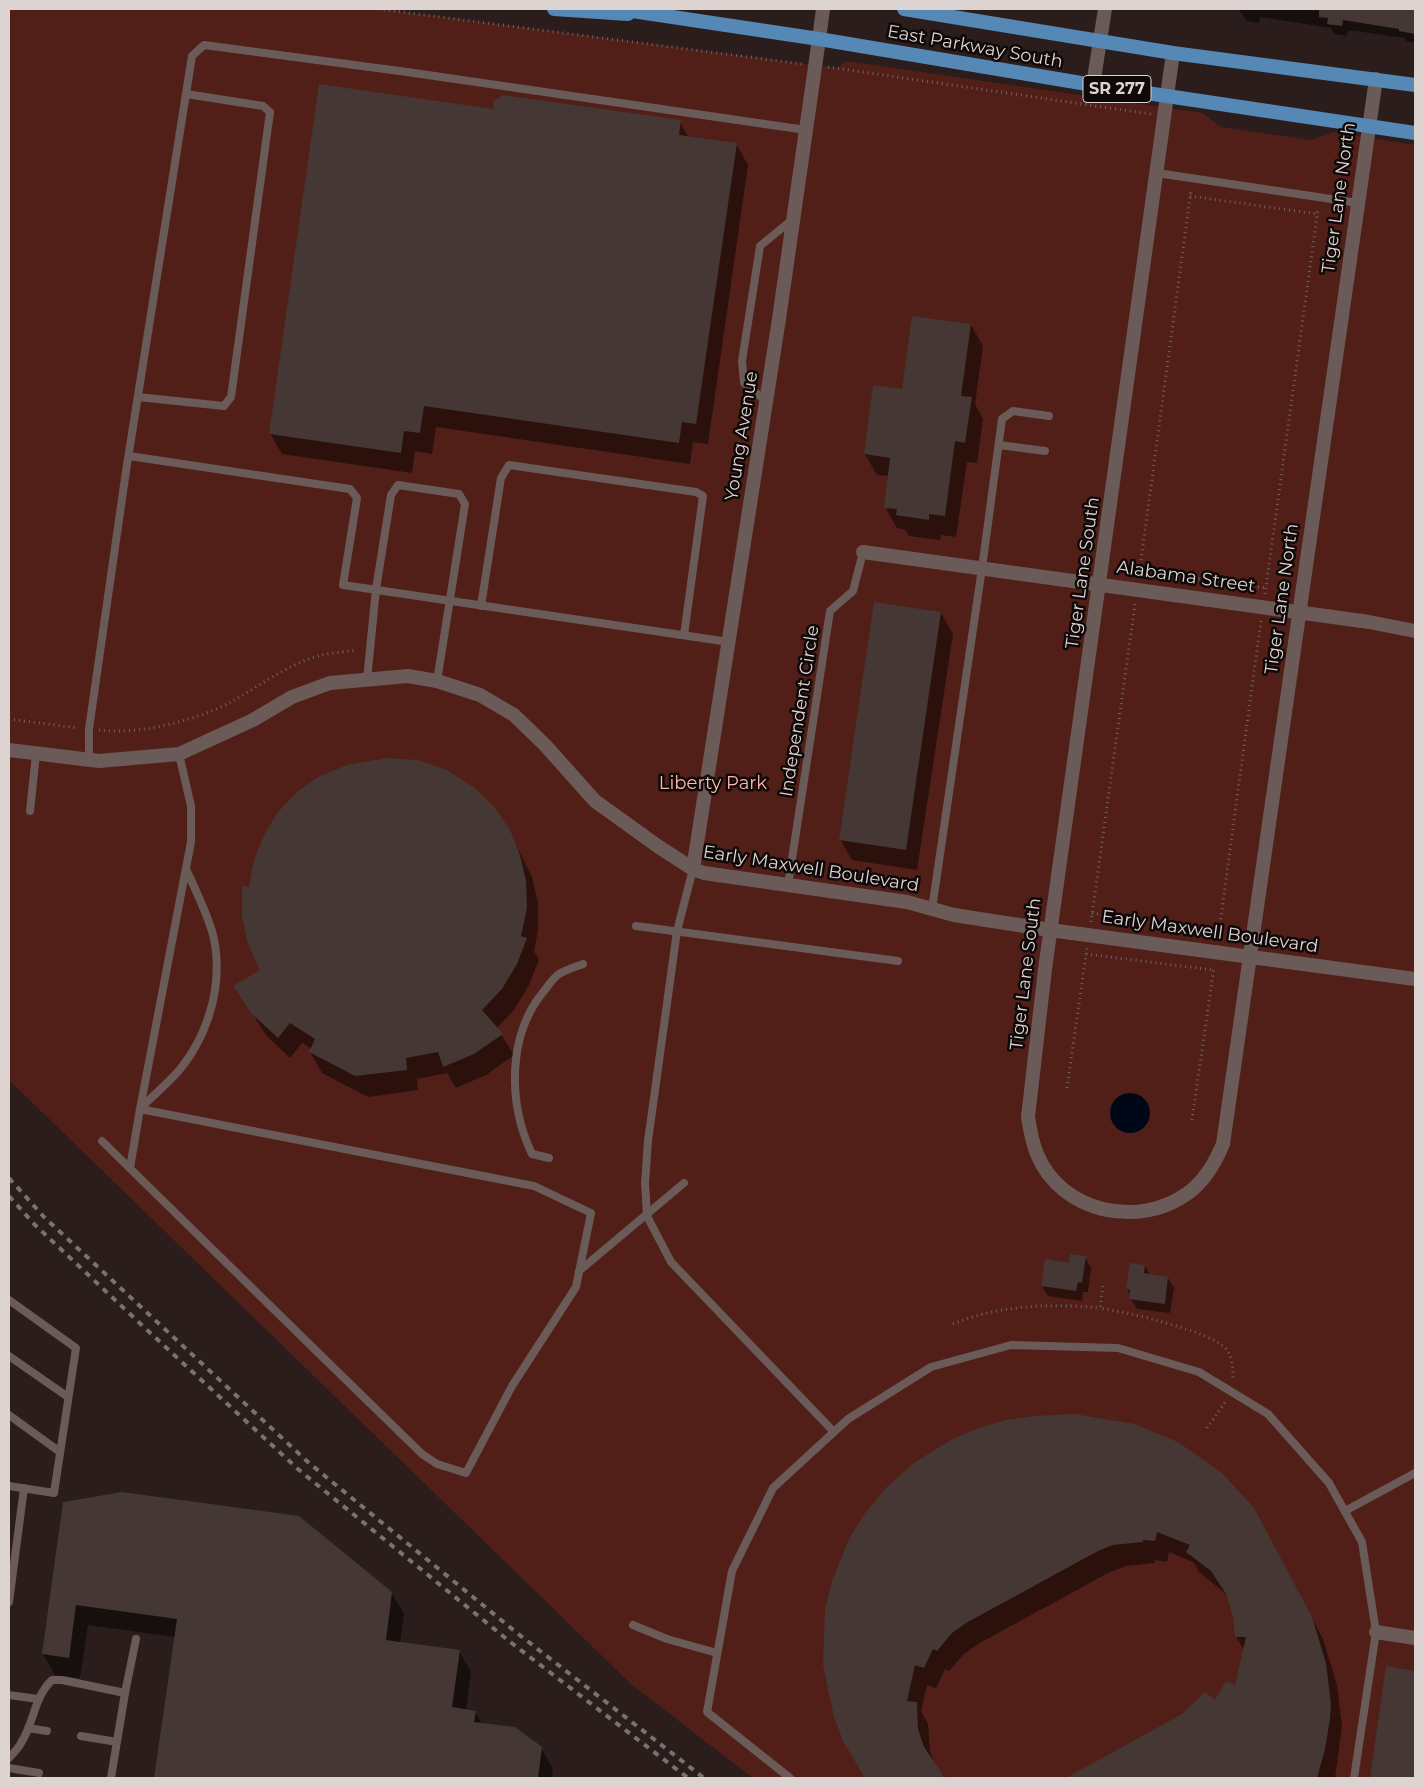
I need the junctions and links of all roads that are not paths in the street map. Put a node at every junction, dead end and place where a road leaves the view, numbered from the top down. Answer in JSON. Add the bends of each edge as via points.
{"nodes":[{"id":1,"x":554,"y":9,"type":"edge"},
{"id":2,"x":618,"y":9,"type":"edge"},
{"id":3,"x":823,"y":9,"type":"edge"},
{"id":4,"x":904,"y":9,"type":"edge"},
{"id":5,"x":1105,"y":9,"type":"edge"},
{"id":6,"x":922,"y":10,"type":"edge"},
{"id":7,"x":656,"y":16,"type":"junction"},
{"id":8,"x":819,"y":39,"type":"junction"},
{"id":9,"x":1100,"y":40,"type":"junction"},
{"id":10,"x":1173,"y":54,"type":"junction"},
{"id":11,"x":1376,"y":79,"type":"junction"},
{"id":12,"x":1415,"y":85,"type":"edge"},
{"id":13,"x":1093,"y":86,"type":"junction"},
{"id":14,"x":186,"y":94,"type":"junction"},
{"id":15,"x":1167,"y":95,"type":"junction"},
{"id":16,"x":1369,"y":126,"type":"junction"},
{"id":17,"x":806,"y":130,"type":"junction"},
{"id":18,"x":1415,"y":133,"type":"edge"},
{"id":19,"x":1157,"y":174,"type":"junction"},
{"id":20,"x":1358,"y":202,"type":"junction"},
{"id":21,"x":793,"y":219,"type":"junction"},
{"id":22,"x":138,"y":397,"type":"junction"},
{"id":23,"x":766,"y":400,"type":"junction"},
{"id":24,"x":1049,"y":416,"type":"dead end"},
{"id":25,"x":999,"y":445,"type":"junction"},
{"id":26,"x":1045,"y":451,"type":"dead end"},
{"id":27,"x":129,"y":456,"type":"junction"},
{"id":28,"x":863,"y":552,"type":"joint"},
{"id":29,"x":982,"y":568,"type":"junction"},
{"id":30,"x":1100,"y":584,"type":"junction"},
{"id":31,"x":376,"y":590,"type":"junction"},
{"id":32,"x":450,"y":601,"type":"junction"},
{"id":33,"x":481,"y":606,"type":"junction"},
{"id":34,"x":1299,"y":612,"type":"junction"},
{"id":35,"x":1415,"y":631,"type":"edge"},
{"id":36,"x":684,"y":636,"type":"junction"},
{"id":37,"x":729,"y":642,"type":"junction"},
{"id":38,"x":367,"y":680,"type":"junction"},
{"id":39,"x":437,"y":681,"type":"junction"},
{"id":40,"x":9,"y":750,"type":"edge"},
{"id":41,"x":36,"y":754,"type":"junction"},
{"id":42,"x":179,"y":754,"type":"junction"},
{"id":43,"x":89,"y":759,"type":"junction"},
{"id":44,"x":30,"y":811,"type":"dead end"},
{"id":45,"x":186,"y":868,"type":"junction"},
{"id":46,"x":693,"y":869,"type":"junction"},
{"id":47,"x":788,"y":885,"type":"junction"},
{"id":48,"x":932,"y":909,"type":"junction"},
{"id":49,"x":636,"y":926,"type":"dead end"},
{"id":50,"x":1050,"y":930,"type":"junction"},
{"id":51,"x":677,"y":931,"type":"junction"},
{"id":52,"x":1251,"y":958,"type":"junction"},
{"id":53,"x":898,"y":961,"type":"dead end"},
{"id":54,"x":583,"y":964,"type":"dead end"},
{"id":55,"x":1415,"y":979,"type":"edge"},
{"id":56,"x":140,"y":1108,"type":"junction"},
{"id":57,"x":1227,"y":1125,"type":"joint"},
{"id":58,"x":102,"y":1141,"type":"dead end"},
{"id":59,"x":549,"y":1158,"type":"dead end"},
{"id":60,"x":130,"y":1168,"type":"junction"},
{"id":61,"x":684,"y":1184,"type":"dead end"},
{"id":62,"x":647,"y":1216,"type":"junction"},
{"id":63,"x":579,"y":1271,"type":"junction"},
{"id":64,"x":9,"y":1300,"type":"edge"},
{"id":65,"x":9,"y":1356,"type":"edge"},
{"id":66,"x":68,"y":1397,"type":"junction"},
{"id":67,"x":9,"y":1416,"type":"edge"},
{"id":68,"x":834,"y":1432,"type":"junction"},
{"id":69,"x":60,"y":1452,"type":"junction"},
{"id":70,"x":1415,"y":1473,"type":"edge"},
{"id":71,"x":9,"y":1486,"type":"edge"},
{"id":72,"x":24,"y":1488,"type":"junction"},
{"id":73,"x":1345,"y":1512,"type":"junction"},
{"id":74,"x":9,"y":1602,"type":"edge"},
{"id":75,"x":633,"y":1625,"type":"dead end"},
{"id":76,"x":1376,"y":1632,"type":"junction"},
{"id":77,"x":1415,"y":1638,"type":"edge"},
{"id":78,"x":136,"y":1639,"type":"dead end"},
{"id":79,"x":717,"y":1653,"type":"junction"},
{"id":80,"x":125,"y":1693,"type":"junction"},
{"id":81,"x":9,"y":1695,"type":"edge"},
{"id":82,"x":38,"y":1699,"type":"junction"},
{"id":83,"x":28,"y":1728,"type":"junction"},
{"id":84,"x":47,"y":1731,"type":"dead end"},
{"id":85,"x":81,"y":1736,"type":"dead end"},
{"id":86,"x":117,"y":1742,"type":"junction"},
{"id":87,"x":9,"y":1758,"type":"edge"},
{"id":88,"x":9,"y":1768,"type":"edge"},
{"id":89,"x":39,"y":1773,"type":"dead end"},
{"id":90,"x":111,"y":1778,"type":"edge"},
{"id":91,"x":790,"y":1778,"type":"edge"},
{"id":92,"x":1354,"y":1778,"type":"edge"}],
"edges":[{"from":1,"to":7,"type":"main road"},
{"from":2,"to":7,"type":"main road","name":"East Parkway South","number":"SR 277"},
{"from":3,"to":8,"type":"street","name":"Young Avenue"},
{"from":4,"to":6,"type":"main road","name":"East Parkway South","number":"SR 277"},
{"from":5,"to":9,"type":"street"},
{"from":6,"to":9,"type":"main road","name":"East Parkway South","number":"SR 277"},
{"from":7,"to":8,"type":"main road","name":"East Parkway South","number":"SR 277"},
{"from":8,"to":13,"type":"main road","name":"East Parkway South","number":"SR 277"},
{"from":8,"to":17,"type":"street","name":"Young Avenue"},
{"from":9,"to":10,"type":"main road","name":"East Parkway South","number":"SR 277"},
{"from":9,"to":13,"type":"street"},
{"from":10,"to":11,"type":"main road","name":"East Parkway South","number":"SR 277"},
{"from":10,"to":15,"type":"street","name":"Tiger Lane South"},
{"from":11,"to":12,"type":"main road","name":"East Parkway South","number":"SR 277"},
{"from":11,"to":16,"type":"street","name":"Tiger Lane North"},
{"from":13,"to":15,"type":"main road","name":"East Parkway South","number":"SR 277"},
{"from":14,"to":17,"type":"lane","via":[[192,56],[204,45]]},
{"from":14,"to":22,"type":"lane"},
{"from":14,"to":22,"type":"lane","via":[[263,106],[270,112],[231,397],[224,406]]},
{"from":15,"to":16,"type":"main road","name":"East Parkway South","number":"SR 277"},
{"from":15,"to":19,"type":"street","name":"Tiger Lane South"},
{"from":16,"to":18,"type":"main road","name":"East Parkway South","number":"SR 277"},
{"from":16,"to":20,"type":"street","name":"Tiger Lane North"},
{"from":17,"to":21,"type":"street","name":"Young Avenue"},
{"from":19,"to":20,"type":"lane"},
{"from":19,"to":30,"type":"street","name":"Tiger Lane South"},
{"from":20,"to":34,"type":"street","name":"Tiger Lane North"},
{"from":21,"to":23,"type":"street","name":"Young Avenue"},
{"from":21,"to":23,"type":"lane","via":[[760,246],[742,361],[744,383]]},
{"from":22,"to":27,"type":"lane"},
{"from":23,"to":37,"type":"street","name":"Young Avenue"},
{"from":24,"to":25,"type":"lane","via":[[1007,413],[1002,419]]},
{"from":25,"to":26,"type":"lane"},
{"from":25,"to":29,"type":"lane"},
{"from":27,"to":31,"type":"lane","via":[[350,490],[357,498],[343,584]]},
{"from":27,"to":43,"type":"lane","via":[[89,729]]},
{"from":28,"to":29,"type":"street","name":"Alabama Street"},
{"from":28,"to":47,"type":"lane","name":"Independent Circle","via":[[853,591],[830,611]]},
{"from":29,"to":30,"type":"street","name":"Alabama Street"},
{"from":29,"to":48,"type":"lane"},
{"from":30,"to":34,"type":"street","name":"Alabama Street"},
{"from":30,"to":50,"type":"street","name":"Tiger Lane South"},
{"from":31,"to":32,"type":"lane"},
{"from":31,"to":32,"type":"lane","via":[[391,495],[398,486],[460,494],[465,504]]},
{"from":31,"to":38,"type":"lane"},
{"from":32,"to":33,"type":"lane"},
{"from":32,"to":39,"type":"lane"},
{"from":33,"to":36,"type":"lane"},
{"from":33,"to":36,"type":"lane","via":[[501,478],[509,465],[696,492],[703,496]]},
{"from":34,"to":35,"type":"street","name":"Alabama Street"},
{"from":34,"to":52,"type":"street","name":"Tiger Lane North"},
{"from":36,"to":37,"type":"lane"},
{"from":37,"to":46,"type":"street","name":"Young Avenue"},
{"from":38,"to":39,"type":"street","name":"Early Maxwell Boulevard","via":[[408,676]]},
{"from":38,"to":42,"type":"street","name":"Early Maxwell Boulevard","via":[[330,683],[292,697],[253,720]]},
{"from":39,"to":46,"type":"street","name":"Early Maxwell Boulevard","via":[[480,695],[514,715],[595,801]]},
{"from":40,"to":41,"type":"street","name":"Early Maxwell Boulevard"},
{"from":41,"to":43,"type":"street","name":"Early Maxwell Boulevard"},
{"from":41,"to":44,"type":"lane"},
{"from":42,"to":43,"type":"street","name":"Early Maxwell Boulevard","via":[[99,761]]},
{"from":42,"to":45,"type":"lane","via":[[191,806],[191,842]]},
{"from":45,"to":56,"type":"lane"},
{"from":45,"to":56,"type":"lane","via":[[214,938],[217,972],[211,1008],[198,1043],[180,1069]]},
{"from":46,"to":47,"type":"street","name":"Early Maxwell Boulevard"},
{"from":46,"to":51,"type":"lane"},
{"from":47,"to":48,"type":"street","name":"Early Maxwell Boulevard","via":[[907,902]]},
{"from":48,"to":50,"type":"street","name":"Early Maxwell Boulevard"},
{"from":49,"to":51,"type":"lane"},
{"from":50,"to":52,"type":"street","name":"Early Maxwell Boulevard"},
{"from":50,"to":57,"type":"street","name":"Tiger Lane South","via":[[1028,1118],[1038,1156],[1061,1188],[1095,1208],[1134,1213],[1154,1210],[1189,1193],[1204,1179],[1215,1163]]},
{"from":51,"to":53,"type":"lane"},
{"from":51,"to":62,"type":"lane","via":[[648,1141]]},
{"from":52,"to":55,"type":"street","name":"Early Maxwell Boulevard"},
{"from":52,"to":57,"type":"street","name":"Tiger Lane North"},
{"from":54,"to":59,"type":"lane","via":[[558,975],[534,1002],[519,1043],[514,1076],[516,1111],[532,1154]]},
{"from":56,"to":60,"type":"lane"},
{"from":56,"to":63,"type":"lane","via":[[534,1186],[591,1212]]},
{"from":58,"to":60,"type":"lane"},
{"from":60,"to":63,"type":"lane","via":[[422,1454],[437,1464],[466,1473],[512,1386],[576,1287]]},
{"from":61,"to":62,"type":"lane"},
{"from":62,"to":63,"type":"lane"},
{"from":62,"to":68,"type":"lane","via":[[671,1262]]},
{"from":64,"to":66,"type":"lane","via":[[76,1348]]},
{"from":65,"to":66,"type":"lane"},
{"from":66,"to":69,"type":"lane"},
{"from":67,"to":69,"type":"lane"},
{"from":68,"to":73,"type":"lane","via":[[848,1418],[931,1366],[1012,1345],[1118,1348],[1199,1372],[1268,1414],[1329,1483]]},
{"from":68,"to":79,"type":"lane","via":[[773,1488],[732,1571]]},
{"from":69,"to":72,"type":"lane","via":[[54,1493]]},
{"from":70,"to":73,"type":"lane"},
{"from":71,"to":72,"type":"lane"},
{"from":72,"to":74,"type":"lane"},
{"from":73,"to":76,"type":"lane","via":[[1362,1542]]},
{"from":75,"to":79,"type":"lane","via":[[667,1639]]},
{"from":76,"to":77,"type":"street"},
{"from":76,"to":92,"type":"lane"},
{"from":78,"to":80,"type":"lane"},
{"from":79,"to":91,"type":"lane","via":[[707,1712]]},
{"from":80,"to":82,"type":"lane","via":[[52,1680]]},
{"from":80,"to":86,"type":"lane"},
{"from":81,"to":82,"type":"lane"},
{"from":82,"to":83,"type":"lane"},
{"from":83,"to":84,"type":"lane"},
{"from":83,"to":87,"type":"lane","via":[[21,1744]]},
{"from":85,"to":86,"type":"lane"},
{"from":86,"to":90,"type":"lane"},
{"from":88,"to":89,"type":"lane"}]}
